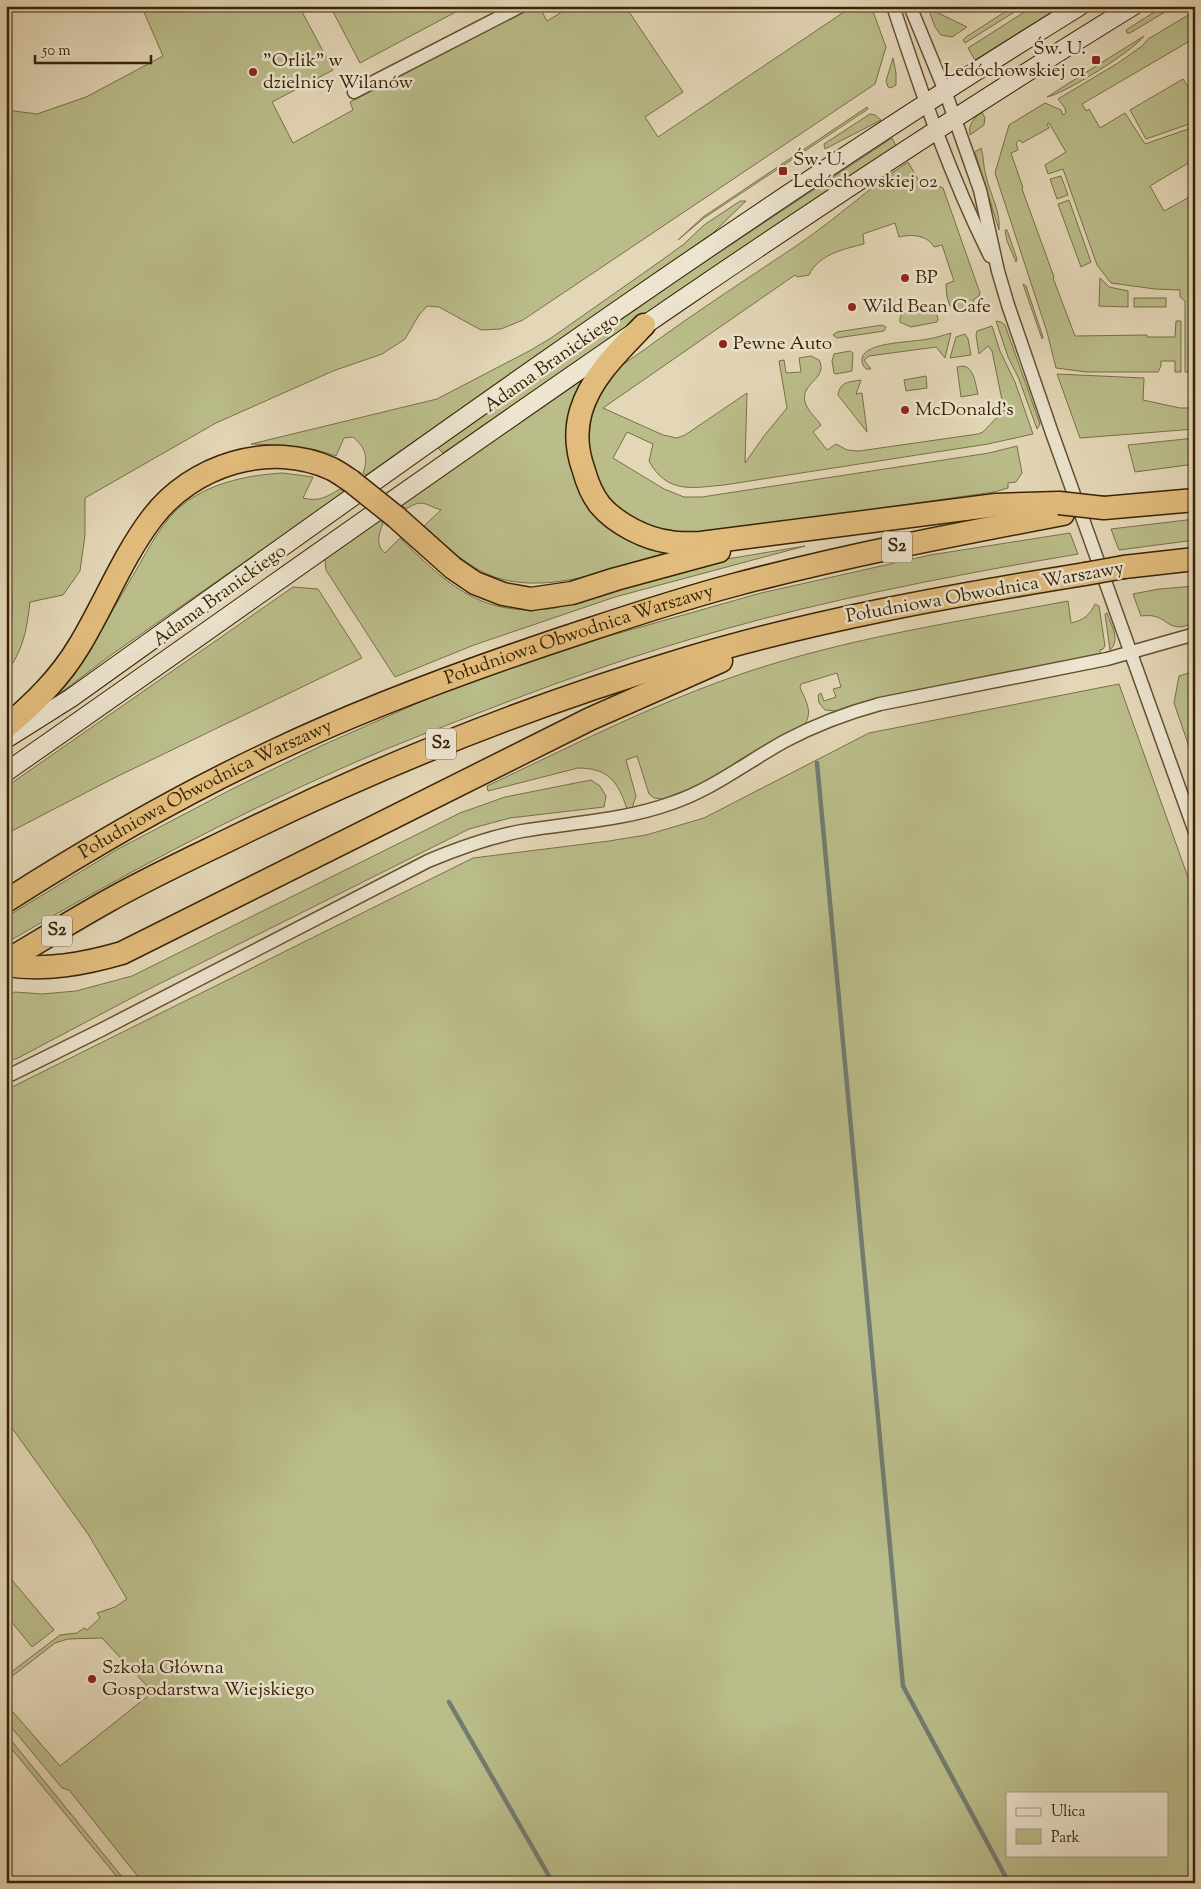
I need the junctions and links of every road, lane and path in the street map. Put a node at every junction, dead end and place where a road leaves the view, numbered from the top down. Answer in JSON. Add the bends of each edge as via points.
{"nodes":[{"id":1,"x":521,"y":6,"type":"edge"},
{"id":2,"x":894,"y":6,"type":"edge"},
{"id":3,"x":910,"y":6,"type":"edge"},
{"id":4,"x":1080,"y":6,"type":"edge"},
{"id":5,"x":1133,"y":6,"type":"edge"},
{"id":6,"x":945,"y":90,"type":"junction"},
{"id":7,"x":354,"y":92,"type":"dead end"},
{"id":8,"x":927,"y":102,"type":"junction"},
{"id":9,"x":954,"y":118,"type":"junction"},
{"id":10,"x":937,"y":130,"type":"junction"},
{"id":11,"x":998,"y":271,"type":"junction"},
{"id":12,"x":644,"y":325,"type":"junction"},
{"id":13,"x":1195,"y":500,"type":"edge"},
{"id":14,"x":1061,"y":508,"type":"junction"},
{"id":15,"x":783,"y":533,"type":"junction"},
{"id":16,"x":1195,"y":560,"type":"edge"},
{"id":17,"x":791,"y":630,"type":"junction"},
{"id":18,"x":1195,"y":634,"type":"edge"},
{"id":19,"x":1131,"y":653,"type":"junction"},
{"id":20,"x":6,"y":728,"type":"edge"},
{"id":21,"x":6,"y":739,"type":"edge"},
{"id":22,"x":6,"y":772,"type":"edge"},
{"id":23,"x":1195,"y":832,"type":"edge"},
{"id":24,"x":6,"y":900,"type":"edge"},
{"id":25,"x":6,"y":961,"type":"edge"},
{"id":26,"x":6,"y":965,"type":"edge"},
{"id":27,"x":6,"y":1077,"type":"edge"}],
"edges":[{"from":1,"to":7,"type":"street"},
{"from":2,"to":8,"type":"street"},
{"from":3,"to":6,"type":"street"},
{"from":4,"to":6,"type":"main road","name":"Adama Branickiego"},
{"from":5,"to":9,"type":"main road","name":"Adama Branickiego"},
{"from":6,"to":8,"type":"main road","name":"Adama Branickiego"},
{"from":6,"to":9,"type":"street"},
{"from":8,"to":10,"type":"street"},
{"from":8,"to":21,"type":"main road","name":"Adama Branickiego","via":[[658,282],[71,698]]},
{"from":9,"to":10,"type":"main road","name":"Adama Branickiego"},
{"from":9,"to":11,"type":"street","via":[[984,206]]},
{"from":10,"to":11,"type":"street","via":[[967,210]]},
{"from":10,"to":12,"type":"main road","name":"Adama Branickiego"},
{"from":11,"to":19,"type":"street"},
{"from":12,"to":15,"type":"highway","via":[[606,366],[581,411],[579,456],[599,504],[644,535],[670,542],[700,543]]},
{"from":12,"to":22,"type":"main road","name":"Adama Branickiego"},
{"from":13,"to":14,"type":"highway","bridge":true,"via":[[1104,508]]},
{"from":14,"to":15,"type":"highway","via":[[996,505]]},
{"from":14,"to":24,"type":"highway","name":"Południowa Obwodnica Warszawy","number":"S2","via":[[732,585],[497,660],[389,700],[275,750],[202,787]]},
{"from":15,"to":20,"type":"highway","bridge":true,"via":[[572,593],[531,599],[503,594],[475,583],[332,469],[295,459],[248,459],[194,479],[172,496],[152,518],[66,666],[34,703]]},
{"from":16,"to":17,"type":"highway","name":"Południowa Obwodnica Warszawy","number":"S2","bridge":true,"via":[[1124,567],[882,609]]},
{"from":17,"to":25,"type":"highway","name":"Południowa Obwodnica Warszawy","number":"S2","via":[[684,659],[568,696],[425,750],[211,849],[108,901]]},
{"from":17,"to":26,"type":"highway","via":[[590,719],[122,953],[70,966]]},
{"from":18,"to":19,"type":"street"},
{"from":19,"to":23,"type":"street"},
{"from":19,"to":27,"type":"street","via":[[852,712],[787,740],[711,786],[673,803],[621,818],[520,831],[457,849]]}]}
